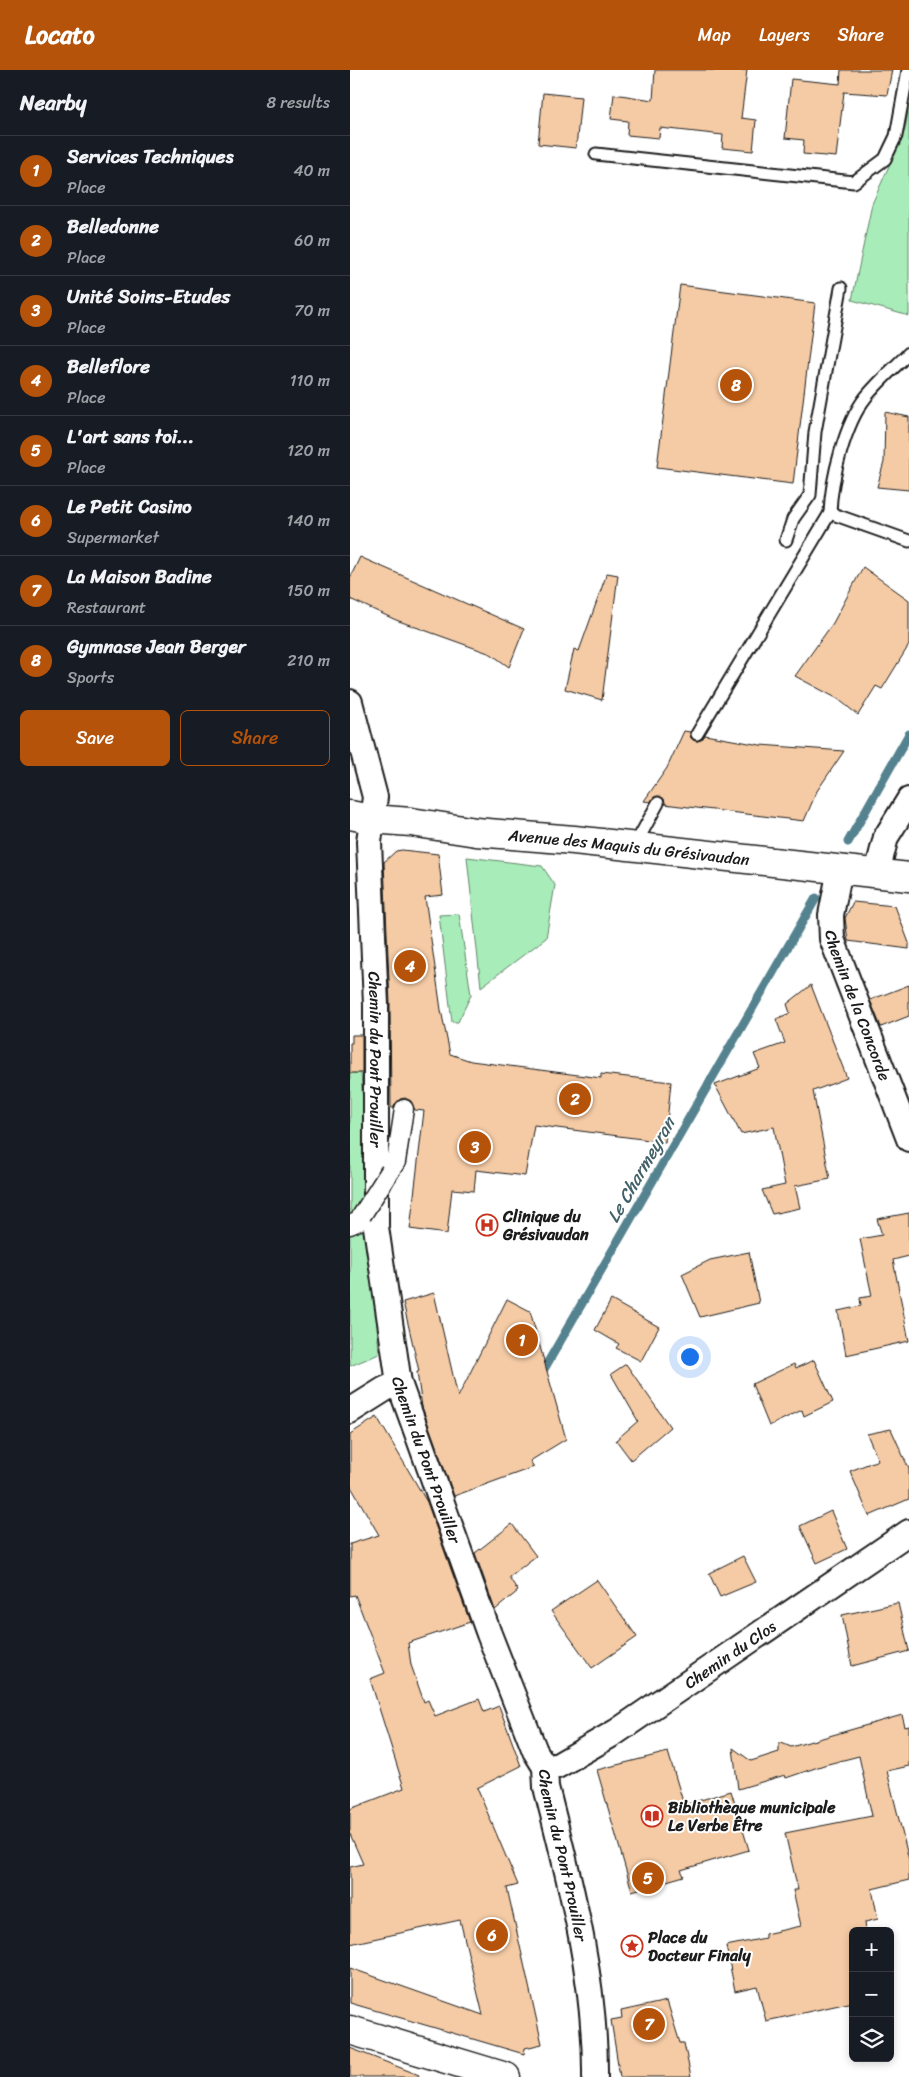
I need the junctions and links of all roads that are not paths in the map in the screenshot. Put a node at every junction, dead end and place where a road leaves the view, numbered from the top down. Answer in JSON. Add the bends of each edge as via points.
{"nodes":[{"id":1,"x":908,"y":70,"type":"edge"},
{"id":2,"x":596,"y":154,"type":"dead end"},
{"id":3,"x":841,"y":288,"type":"dead end"},
{"id":4,"x":909,"y":352,"type":"edge"},
{"id":5,"x":830,"y":513,"type":"junction"},
{"id":6,"x":786,"y":540,"type":"dead end"},
{"id":7,"x":909,"y":540,"type":"edge"},
{"id":8,"x":350,"y":702,"type":"edge"},
{"id":9,"x":697,"y":734,"type":"dead end"},
{"id":10,"x":909,"y":800,"type":"edge"},
{"id":11,"x":658,"y":803,"type":"dead end"},
{"id":12,"x":361,"y":817,"type":"edge"},
{"id":13,"x":634,"y":847,"type":"junction"},
{"id":14,"x":840,"y":869,"type":"junction"},
{"id":15,"x":877,"y":873,"type":"junction"},
{"id":16,"x":909,"y":877,"type":"edge"},
{"id":17,"x":404,"y":1109,"type":"dead end"},
{"id":18,"x":909,"y":1139,"type":"edge"},
{"id":19,"x":356,"y":1220,"type":"edge"},
{"id":20,"x":399,"y":1384,"type":"junction"},
{"id":21,"x":350,"y":1411,"type":"edge"},
{"id":22,"x":909,"y":1532,"type":"edge"},
{"id":23,"x":545,"y":1766,"type":"junction"},
{"id":24,"x":350,"y":2030,"type":"edge"},
{"id":25,"x":449,"y":2069,"type":"edge"},
{"id":26,"x":506,"y":2077,"type":"edge"},
{"id":27,"x":594,"y":2077,"type":"edge"}],
"edges":[{"from":1,"to":2,"type":"lane","via":[[896,136],[885,159],[854,182]]},
{"from":3,"to":6,"type":"lane","via":[[816,432],[810,495],[792,519]]},
{"from":4,"to":5,"type":"lane","via":[[866,397],[855,415],[830,494]]},
{"from":5,"to":7,"type":"lane"},
{"from":5,"to":9,"type":"lane"},
{"from":8,"to":12,"type":"street","name":"Chemin du Pont Prouiller","via":[[375,797]]},
{"from":10,"to":15,"type":"street","via":[[886,837]]},
{"from":11,"to":13,"type":"lane"},
{"from":12,"to":13,"type":"street","name":"Avenue des Maquis du Grésivaudan"},
{"from":12,"to":20,"type":"street","name":"Chemin du Pont Prouiller","via":[[369,842],[376,1005],[376,1227]]},
{"from":13,"to":14,"type":"street","name":"Avenue des Maquis du Grésivaudan"},
{"from":14,"to":15,"type":"street","name":"Avenue des Maquis du Grésivaudan"},
{"from":14,"to":18,"type":"street","name":"Chemin de la Concorde","via":[[831,915],[832,939]]},
{"from":15,"to":16,"type":"street","name":"Avenue des Maquis du Grésivaudan"},
{"from":17,"to":19,"type":"street","bridge":true,"via":[[396,1162]]},
{"from":20,"to":21,"type":"street"},
{"from":20,"to":23,"type":"street","name":"Chemin du Pont Prouiller","via":[[489,1634],[535,1751]]},
{"from":22,"to":23,"type":"street","name":"Chemin du Clos","via":[[616,1732],[557,1766]]},
{"from":23,"to":27,"type":"street","name":"Chemin du Pont Prouiller","via":[[546,1787],[578,1915],[595,2044]]},
{"from":24,"to":25,"type":"street"},
{"from":25,"to":26,"type":"street"}]}
